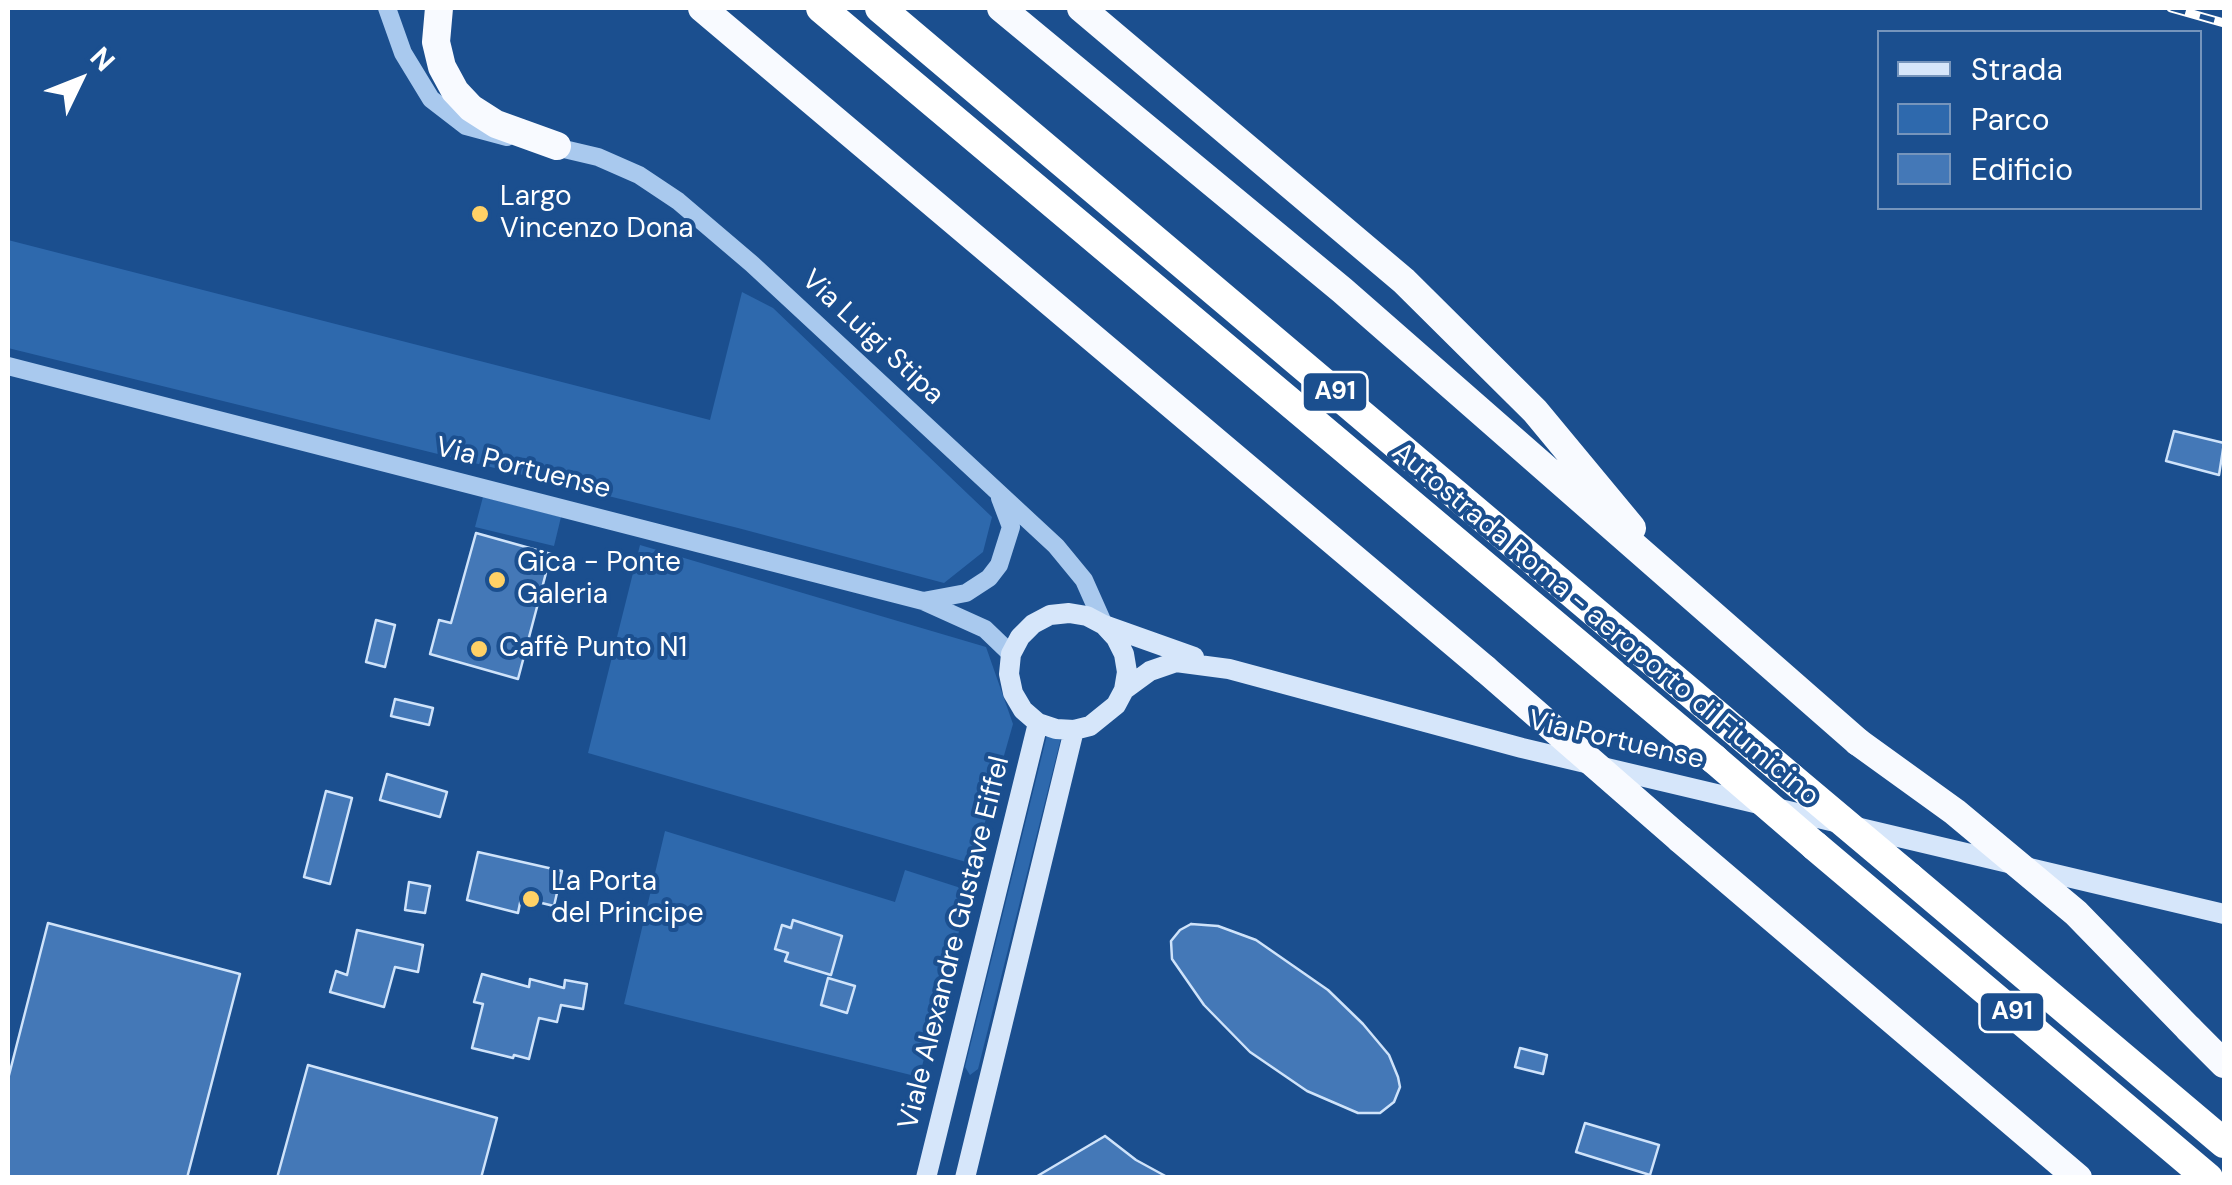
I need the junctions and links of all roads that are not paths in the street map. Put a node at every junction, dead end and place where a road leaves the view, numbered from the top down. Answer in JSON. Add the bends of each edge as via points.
{"nodes":[{"id":1,"x":387,"y":8,"type":"edge"},
{"id":2,"x":438,"y":8,"type":"edge"},
{"id":3,"x":702,"y":8,"type":"edge"},
{"id":4,"x":821,"y":8,"type":"edge"},
{"id":5,"x":880,"y":8,"type":"edge"},
{"id":6,"x":1001,"y":8,"type":"edge"},
{"id":7,"x":1081,"y":8,"type":"edge"},
{"id":8,"x":557,"y":146,"type":"junction"},
{"id":9,"x":8,"y":366,"type":"edge"},
{"id":10,"x":997,"y":491,"type":"junction"},
{"id":11,"x":1684,"y":591,"type":"junction"},
{"id":12,"x":922,"y":601,"type":"junction"},
{"id":13,"x":1104,"y":625,"type":"junction"},
{"id":14,"x":1011,"y":654,"type":"junction"},
{"id":15,"x":1229,"y":669,"type":"junction"},
{"id":16,"x":1124,"y":690,"type":"junction"},
{"id":17,"x":1038,"y":723,"type":"junction"},
{"id":18,"x":1074,"y":730,"type":"junction"},
{"id":19,"x":2224,"y":914,"type":"edge"},
{"id":20,"x":2224,"y":1064,"type":"edge"},
{"id":21,"x":1970,"y":1086,"type":"junction"},
{"id":22,"x":2224,"y":1143,"type":"edge"},
{"id":23,"x":926,"y":1178,"type":"edge"},
{"id":24,"x":965,"y":1178,"type":"edge"},
{"id":25,"x":2069,"y":1178,"type":"edge"},
{"id":26,"x":2078,"y":1178,"type":"edge"},
{"id":27,"x":2208,"y":1178,"type":"edge"}],
"edges":[{"from":1,"to":8,"type":"street","name":"Via Luigi Stipa","via":[[414,74],[439,107],[478,131]]},
{"from":2,"to":8,"type":"highway","via":[[436,42],[454,91],[496,124]]},
{"from":3,"to":21,"type":"highway","bridge":true},
{"from":4,"to":27,"type":"highway","name":"Autostrada Roma - aeroporto di Fiumicino","number":"A91","bridge":true},
{"from":5,"to":22,"type":"highway","name":"Autostrada Roma - aeroporto di Fiumicino","number":"A91","bridge":true},
{"from":6,"to":11,"type":"highway","via":[[1342,290]]},
{"from":7,"to":11,"type":"highway","via":[[1404,281],[1534,411]]},
{"from":8,"to":10,"type":"street","name":"Via Luigi Stipa","via":[[614,162],[678,201]]},
{"from":9,"to":12,"type":"street","name":"Via Portuense"},
{"from":10,"to":12,"type":"street","via":[[1011,527],[1000,565],[966,593]]},
{"from":10,"to":13,"type":"street","name":"Via Luigi Stipa","via":[[1075,568]]},
{"from":11,"to":20,"type":"highway","bridge":true,"via":[[1858,742],[2076,913]]},
{"from":12,"to":14,"type":"street","name":"Via Portuense","via":[[986,629]]},
{"from":13,"to":14,"type":"main road","name":"Via Portuense","via":[[1069,612],[1050,615],[1033,624]]},
{"from":13,"to":15,"type":"main road","name":"Via Portuense"},
{"from":13,"to":16,"type":"main road","via":[[1124,654]]},
{"from":14,"to":17,"type":"main road","via":[[1013,693]]},
{"from":15,"to":16,"type":"main road","name":"Via Portuense","via":[[1176,662]]},
{"from":15,"to":19,"type":"main road","name":"Via Portuense","via":[[1522,748]]},
{"from":16,"to":18,"type":"main road","name":"Via Portuense","via":[[1105,718]]},
{"from":17,"to":18,"type":"main road"},
{"from":17,"to":23,"type":"main road","name":"Viale Alexandre Gustave Eiffel"},
{"from":18,"to":24,"type":"main road"},
{"from":21,"to":25,"type":"highway"},
{"from":21,"to":26,"type":"highway"}]}
